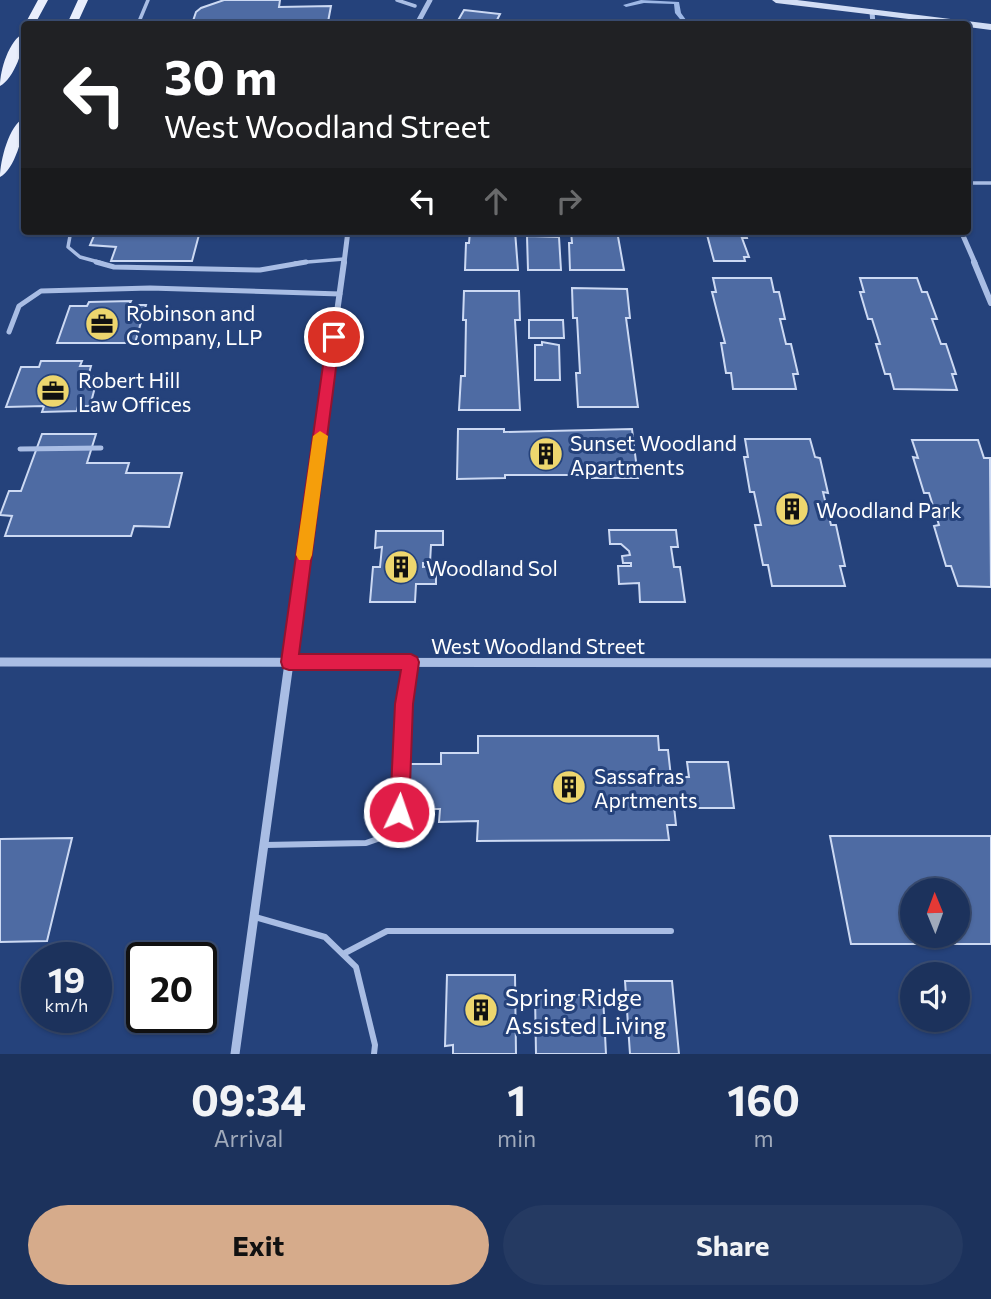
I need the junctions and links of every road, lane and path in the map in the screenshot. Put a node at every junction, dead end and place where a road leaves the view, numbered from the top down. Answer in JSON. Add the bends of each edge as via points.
{"nodes":[{"id":1,"x":43,"y":0,"type":"edge"},
{"id":2,"x":148,"y":0,"type":"edge"},
{"id":3,"x":397,"y":0,"type":"edge"},
{"id":4,"x":430,"y":0,"type":"edge"},
{"id":5,"x":776,"y":0,"type":"edge"},
{"id":6,"x":84,"y":2,"type":"edge"},
{"id":7,"x":415,"y":6,"type":"dead end"},
{"id":8,"x":872,"y":12,"type":"junction"},
{"id":9,"x":32,"y":21,"type":"edge"},
{"id":10,"x":74,"y":21,"type":"edge"},
{"id":11,"x":139,"y":21,"type":"edge"},
{"id":12,"x":419,"y":21,"type":"edge"},
{"id":13,"x":873,"y":21,"type":"edge"},
{"id":14,"x":943,"y":21,"type":"edge"},
{"id":15,"x":971,"y":24,"type":"edge"},
{"id":16,"x":991,"y":27,"type":"edge"},
{"id":17,"x":21,"y":42,"type":"edge"},
{"id":18,"x":0,"y":82,"type":"edge"},
{"id":19,"x":21,"y":128,"type":"edge"},
{"id":20,"x":0,"y":173,"type":"edge"},
{"id":21,"x":971,"y":183,"type":"edge"},
{"id":22,"x":991,"y":183,"type":"edge"},
{"id":23,"x":347,"y":235,"type":"edge"},
{"id":24,"x":963,"y":235,"type":"edge"},
{"id":25,"x":70,"y":236,"type":"dead end"},
{"id":26,"x":344,"y":259,"type":"junction"},
{"id":27,"x":340,"y":294,"type":"junction"},
{"id":28,"x":991,"y":303,"type":"edge"},
{"id":29,"x":9,"y":332,"type":"dead end"},
{"id":30,"x":101,"y":448,"type":"dead end"},
{"id":31,"x":20,"y":449,"type":"dead end"},
{"id":32,"x":0,"y":662,"type":"edge"},
{"id":33,"x":289,"y":662,"type":"junction"},
{"id":34,"x":411,"y":662,"type":"junction"},
{"id":35,"x":991,"y":663,"type":"edge"},
{"id":36,"x":265,"y":845,"type":"junction"},
{"id":37,"x":255,"y":917,"type":"junction"},
{"id":38,"x":671,"y":932,"type":"dead end"},
{"id":39,"x":343,"y":954,"type":"junction"},
{"id":40,"x":236,"y":1054,"type":"edge"},
{"id":41,"x":374,"y":1054,"type":"edge"}],
"edges":[{"from":1,"to":9,"type":"main road"},
{"from":2,"to":11,"type":"lane"},
{"from":3,"to":7,"type":"lane"},
{"from":4,"to":12,"type":"street"},
{"from":5,"to":8,"type":"main road"},
{"from":6,"to":10,"type":"main road"},
{"from":8,"to":13,"type":"street"},
{"from":8,"to":14,"type":"main road"},
{"from":15,"to":16,"type":"main road"},
{"from":17,"to":18,"type":"main road"},
{"from":19,"to":20,"type":"main road"},
{"from":21,"to":22,"type":"lane"},
{"from":23,"to":26,"type":"street"},
{"from":24,"to":28,"type":"street"},
{"from":25,"to":26,"type":"lane","via":[[68,247],[80,257],[114,267],[260,270]]},
{"from":26,"to":27,"type":"street"},
{"from":27,"to":29,"type":"lane","via":[[150,288],[41,291],[19,306]]},
{"from":27,"to":33,"type":"street"},
{"from":30,"to":31,"type":"lane"},
{"from":32,"to":33,"type":"street","name":"West Woodland Street"},
{"from":33,"to":34,"type":"street","name":"West Woodland Street"},
{"from":33,"to":36,"type":"street"},
{"from":34,"to":35,"type":"street","name":"West Woodland Street"},
{"from":34,"to":36,"type":"lane","via":[[404,704],[399,812],[389,835],[366,843]]},
{"from":36,"to":37,"type":"street"},
{"from":37,"to":39,"type":"lane","via":[[325,937]]},
{"from":37,"to":40,"type":"street"},
{"from":38,"to":39,"type":"lane","via":[[387,931]]},
{"from":39,"to":41,"type":"lane","via":[[356,967]]}]}
